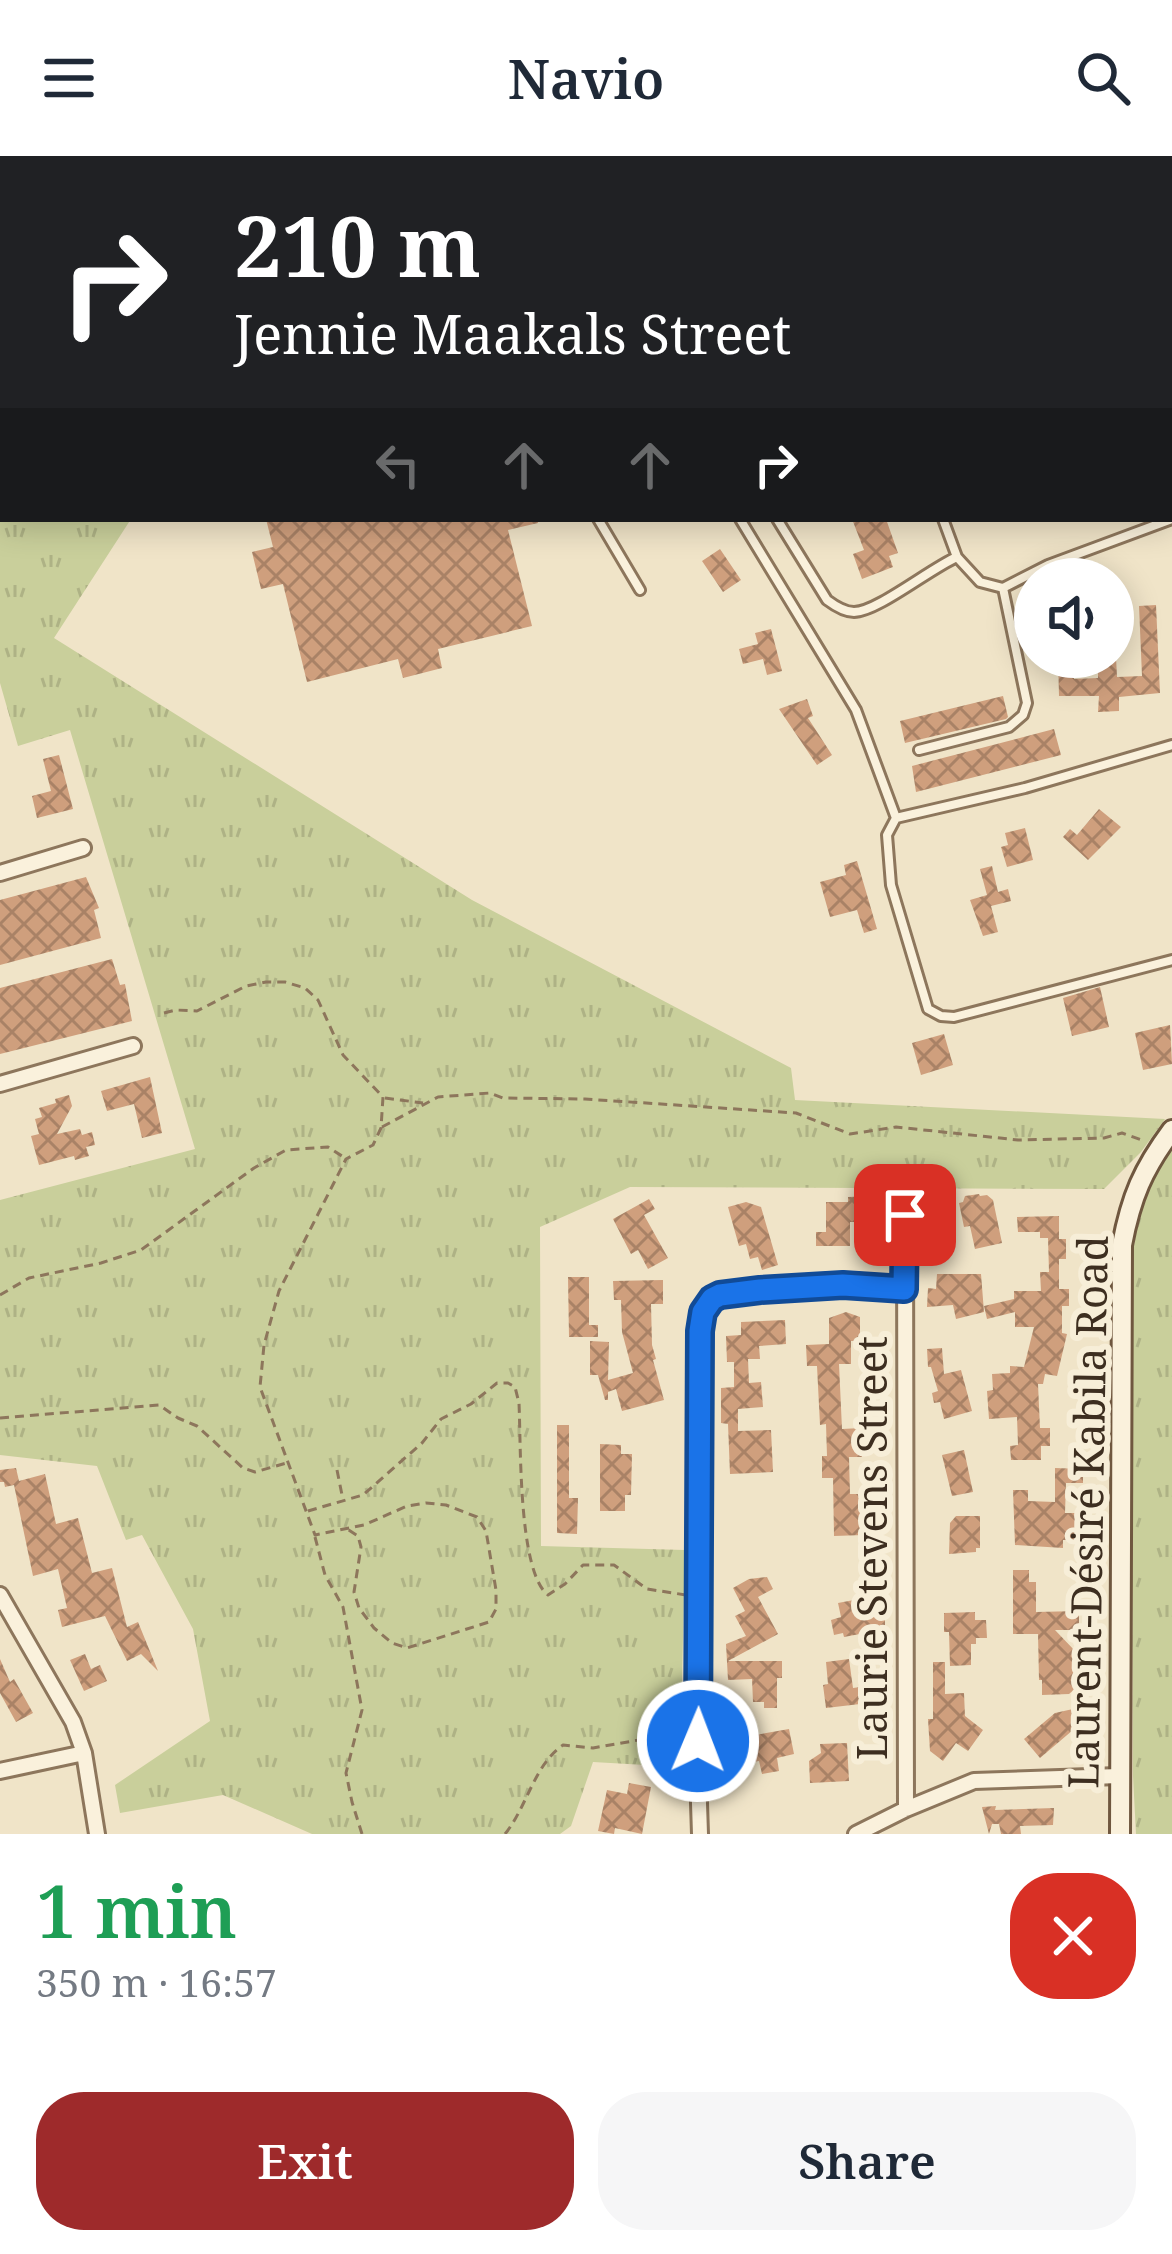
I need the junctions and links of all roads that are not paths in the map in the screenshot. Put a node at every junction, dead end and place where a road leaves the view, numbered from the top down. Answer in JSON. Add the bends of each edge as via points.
{"nodes":[{"id":1,"x":600,"y":522,"type":"edge"},
{"id":2,"x":742,"y":522,"type":"edge"},
{"id":3,"x":779,"y":522,"type":"edge"},
{"id":4,"x":944,"y":522,"type":"edge"},
{"id":5,"x":1164,"y":522,"type":"edge"},
{"id":6,"x":957,"y":557,"type":"junction"},
{"id":7,"x":1003,"y":588,"type":"junction"},
{"id":8,"x":640,"y":590,"type":"dead end"},
{"id":9,"x":1172,"y":745,"type":"edge"},
{"id":10,"x":919,"y":750,"type":"dead end"},
{"id":11,"x":896,"y":818,"type":"junction"},
{"id":12,"x":83,"y":848,"type":"dead end"},
{"id":13,"x":0,"y":873,"type":"edge"},
{"id":14,"x":1172,"y":960,"type":"edge"},
{"id":15,"x":133,"y":1046,"type":"dead end"},
{"id":16,"x":0,"y":1084,"type":"edge"},
{"id":17,"x":1172,"y":1130,"type":"edge"},
{"id":18,"x":905,"y":1215,"type":"dead end"},
{"id":19,"x":904,"y":1289,"type":"junction"},
{"id":20,"x":0,"y":1595,"type":"edge"},
{"id":21,"x":84,"y":1753,"type":"junction"},
{"id":22,"x":0,"y":1771,"type":"edge"},
{"id":23,"x":1119,"y":1776,"type":"junction"},
{"id":24,"x":906,"y":1809,"type":"junction"},
{"id":25,"x":97,"y":1834,"type":"edge"},
{"id":26,"x":700,"y":1834,"type":"edge"},
{"id":27,"x":856,"y":1834,"type":"edge"},
{"id":28,"x":1120,"y":1834,"type":"edge"}],
"edges":[{"from":1,"to":8,"type":"lane"},
{"from":2,"to":11,"type":"lane","via":[[856,710]]},
{"from":3,"to":6,"type":"lane","via":[[827,600],[854,612]]},
{"from":4,"to":6,"type":"lane"},
{"from":5,"to":7,"type":"lane"},
{"from":6,"to":7,"type":"lane","via":[[980,582]]},
{"from":7,"to":10,"type":"lane","via":[[1023,716],[1009,727]]},
{"from":9,"to":11,"type":"lane"},
{"from":11,"to":14,"type":"lane","via":[[886,835],[891,885],[928,1009],[941,1016]]},
{"from":12,"to":13,"type":"street"},
{"from":15,"to":16,"type":"street"},
{"from":17,"to":23,"type":"street","name":"Laurent-Désiré Kabila Road","via":[[1133,1196],[1122,1245]]},
{"from":18,"to":19,"type":"street","name":"Laurie Stevens Street"},
{"from":19,"to":24,"type":"street","name":"Laurie Stevens Street"},
{"from":19,"to":26,"type":"street","via":[[760,1290],[720,1295],[703,1312]]},
{"from":20,"to":21,"type":"street"},
{"from":21,"to":22,"type":"street"},
{"from":21,"to":25,"type":"street"},
{"from":23,"to":24,"type":"street","via":[[974,1781]]},
{"from":23,"to":28,"type":"street","name":"Laurent-Désiré Kabila Road"},
{"from":24,"to":27,"type":"street"}]}
